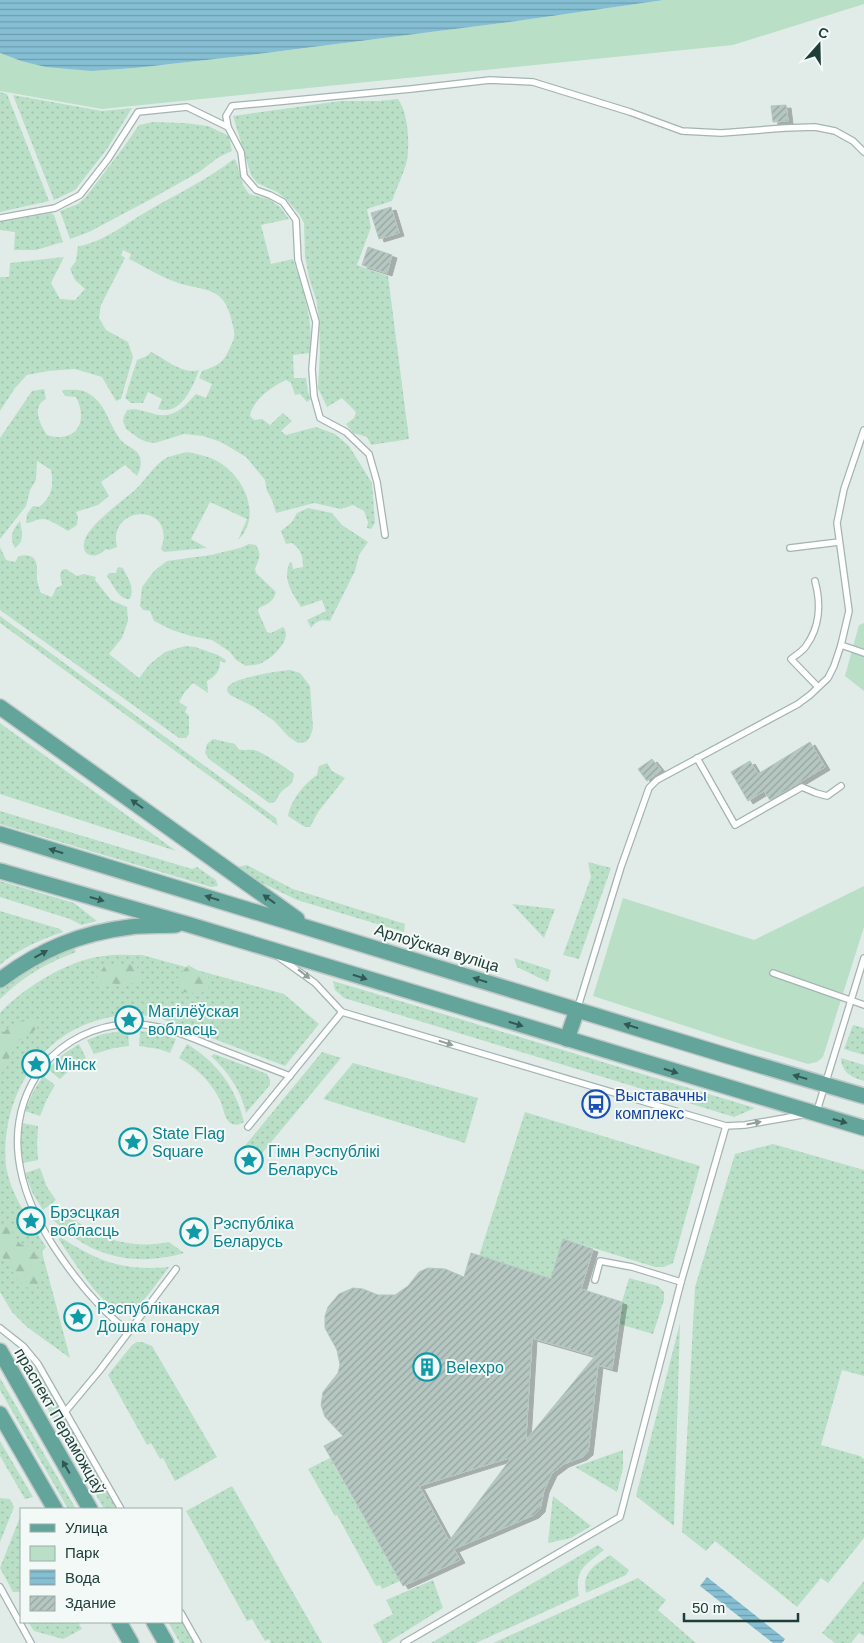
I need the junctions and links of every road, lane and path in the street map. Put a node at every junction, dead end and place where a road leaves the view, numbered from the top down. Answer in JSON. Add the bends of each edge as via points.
{"nodes":[{"id":1,"x":228,"y":127,"type":"junction"},
{"id":2,"x":864,"y":152,"type":"edge"},
{"id":3,"x":0,"y":218,"type":"edge"},
{"id":4,"x":864,"y":430,"type":"edge"},
{"id":5,"x":385,"y":535,"type":"dead end"},
{"id":6,"x":839,"y":542,"type":"junction"},
{"id":7,"x":790,"y":548,"type":"dead end"},
{"id":8,"x":815,"y":581,"type":"dead end"},
{"id":9,"x":841,"y":645,"type":"junction"},
{"id":10,"x":864,"y":653,"type":"edge"},
{"id":11,"x":818,"y":687,"type":"junction"},
{"id":12,"x":0,"y":707,"type":"edge"},
{"id":13,"x":697,"y":758,"type":"junction"},
{"id":14,"x":841,"y":786,"type":"dead end"},
{"id":15,"x":0,"y":834,"type":"edge"},
{"id":16,"x":0,"y":871,"type":"edge"},
{"id":17,"x":190,"y":925,"type":"junction"},
{"id":18,"x":308,"y":927,"type":"junction"},
{"id":19,"x":264,"y":947,"type":"junction"},
{"id":20,"x":864,"y":958,"type":"edge"},
{"id":21,"x":773,"y":973,"type":"dead end"},
{"id":22,"x":0,"y":980,"type":"edge"},
{"id":23,"x":851,"y":1001,"type":"junction"},
{"id":24,"x":864,"y":1005,"type":"edge"},
{"id":25,"x":577,"y":1010,"type":"junction"},
{"id":26,"x":342,"y":1012,"type":"junction"},
{"id":27,"x":567,"y":1039,"type":"junction"},
{"id":28,"x":290,"y":1076,"type":"junction"},
{"id":29,"x":826,"y":1084,"type":"junction"},
{"id":30,"x":864,"y":1096,"type":"edge"},
{"id":31,"x":816,"y":1114,"type":"junction"},
{"id":32,"x":726,"y":1126,"type":"junction"},
{"id":33,"x":248,"y":1127,"type":"dead end"},
{"id":34,"x":864,"y":1128,"type":"edge"},
{"id":35,"x":176,"y":1269,"type":"dead end"},
{"id":36,"x":595,"y":1280,"type":"dead end"},
{"id":37,"x":681,"y":1282,"type":"junction"},
{"id":38,"x":0,"y":1328,"type":"edge"},
{"id":39,"x":129,"y":1332,"type":"junction"},
{"id":40,"x":0,"y":1351,"type":"edge"},
{"id":41,"x":65,"y":1412,"type":"junction"},
{"id":42,"x":0,"y":1414,"type":"edge"},
{"id":43,"x":54,"y":1508,"type":"edge"},
{"id":44,"x":89,"y":1508,"type":"edge"},
{"id":45,"x":121,"y":1508,"type":"edge"},
{"id":46,"x":0,"y":1587,"type":"edge"},
{"id":47,"x":182,"y":1615,"type":"edge"},
{"id":48,"x":120,"y":1623,"type":"edge"},
{"id":49,"x":155,"y":1623,"type":"edge"},
{"id":50,"x":31,"y":1643,"type":"edge"},
{"id":51,"x":131,"y":1643,"type":"edge"},
{"id":52,"x":166,"y":1643,"type":"edge"},
{"id":53,"x":198,"y":1643,"type":"edge"},
{"id":54,"x":404,"y":1643,"type":"edge"}],
"edges":[{"from":1,"to":2,"type":"lane","via":[[226,116],[232,106],[490,80],[534,82],[682,131],[721,133],[815,127],[835,131]]},
{"from":1,"to":3,"type":"lane","via":[[187,107],[138,112],[80,195],[55,208]]},
{"from":1,"to":5,"type":"lane","via":[[241,152],[244,176],[256,190],[283,202],[296,220],[298,260],[316,322],[312,369],[320,418],[346,432],[369,454]]},
{"from":4,"to":6,"type":"lane","via":[[840,506],[837,523]]},
{"from":6,"to":7,"type":"lane"},
{"from":6,"to":9,"type":"lane","via":[[849,611]]},
{"from":8,"to":11,"type":"lane","via":[[820,599],[816,627],[806,647],[791,658]]},
{"from":9,"to":10,"type":"lane"},
{"from":9,"to":11,"type":"lane","via":[[828,678]]},
{"from":11,"to":13,"type":"lane","via":[[798,704]]},
{"from":18,"to":12,"type":"main road","one_way":true},
{"from":13,"to":14,"type":"lane","via":[[735,825],[802,787],[827,796]]},
{"from":13,"to":25,"type":"lane","via":[[657,780],[649,788]]},
{"from":18,"to":15,"type":"main road","name":"Арлоўская вуліца","one_way":true},
{"from":16,"to":17,"type":"main road","one_way":true},
{"from":17,"to":19,"type":"main road"},
{"from":22,"to":17,"type":"main road","one_way":true,"via":[[42,952],[78,937],[130,927]]},
{"from":25,"to":18,"type":"main road","name":"Арлоўская вуліца","one_way":true},
{"from":19,"to":26,"type":"lane","one_way":true,"via":[[315,983]]},
{"from":19,"to":27,"type":"main road","one_way":true},
{"from":20,"to":23,"type":"lane"},
{"from":21,"to":23,"type":"lane"},
{"from":23,"to":24,"type":"lane"},
{"from":23,"to":29,"type":"lane"},
{"from":25,"to":27,"type":"main road"},
{"from":29,"to":25,"type":"main road","name":"Арлоўская вуліца","one_way":true},
{"from":26,"to":28,"type":"lane"},
{"from":26,"to":32,"type":"lane","one_way":true},
{"from":27,"to":31,"type":"main road","one_way":true},
{"from":28,"to":33,"type":"lane"},
{"from":28,"to":39,"type":"lane","via":[[165,1028],[128,1024],[101,1028],[76,1038],[48,1060],[33,1078],[21,1102],[15,1131],[15,1153],[21,1182],[32,1210],[64,1263],[110,1317]]},
{"from":29,"to":30,"type":"main road","name":"Арлоўская вуліца"},
{"from":29,"to":31,"type":"lane"},
{"from":32,"to":31,"type":"lane","one_way":true},
{"from":31,"to":34,"type":"main road","one_way":true},
{"from":32,"to":37,"type":"lane"},
{"from":35,"to":39,"type":"lane"},
{"from":36,"to":37,"type":"lane","via":[[600,1261]]},
{"from":37,"to":54,"type":"lane","via":[[620,1517]]},
{"from":38,"to":41,"type":"lane","via":[[24,1347],[38,1364]]},
{"from":39,"to":41,"type":"lane"},
{"from":44,"to":40,"type":"main road","name":"праспект Пераможцаў","one_way":true},
{"from":41,"to":45,"type":"lane"},
{"from":42,"to":43,"type":"main road"},
{"from":46,"to":50,"type":"lane"},
{"from":47,"to":53,"type":"lane"},
{"from":48,"to":51,"type":"main road"},
{"from":49,"to":52,"type":"main road"}]}
